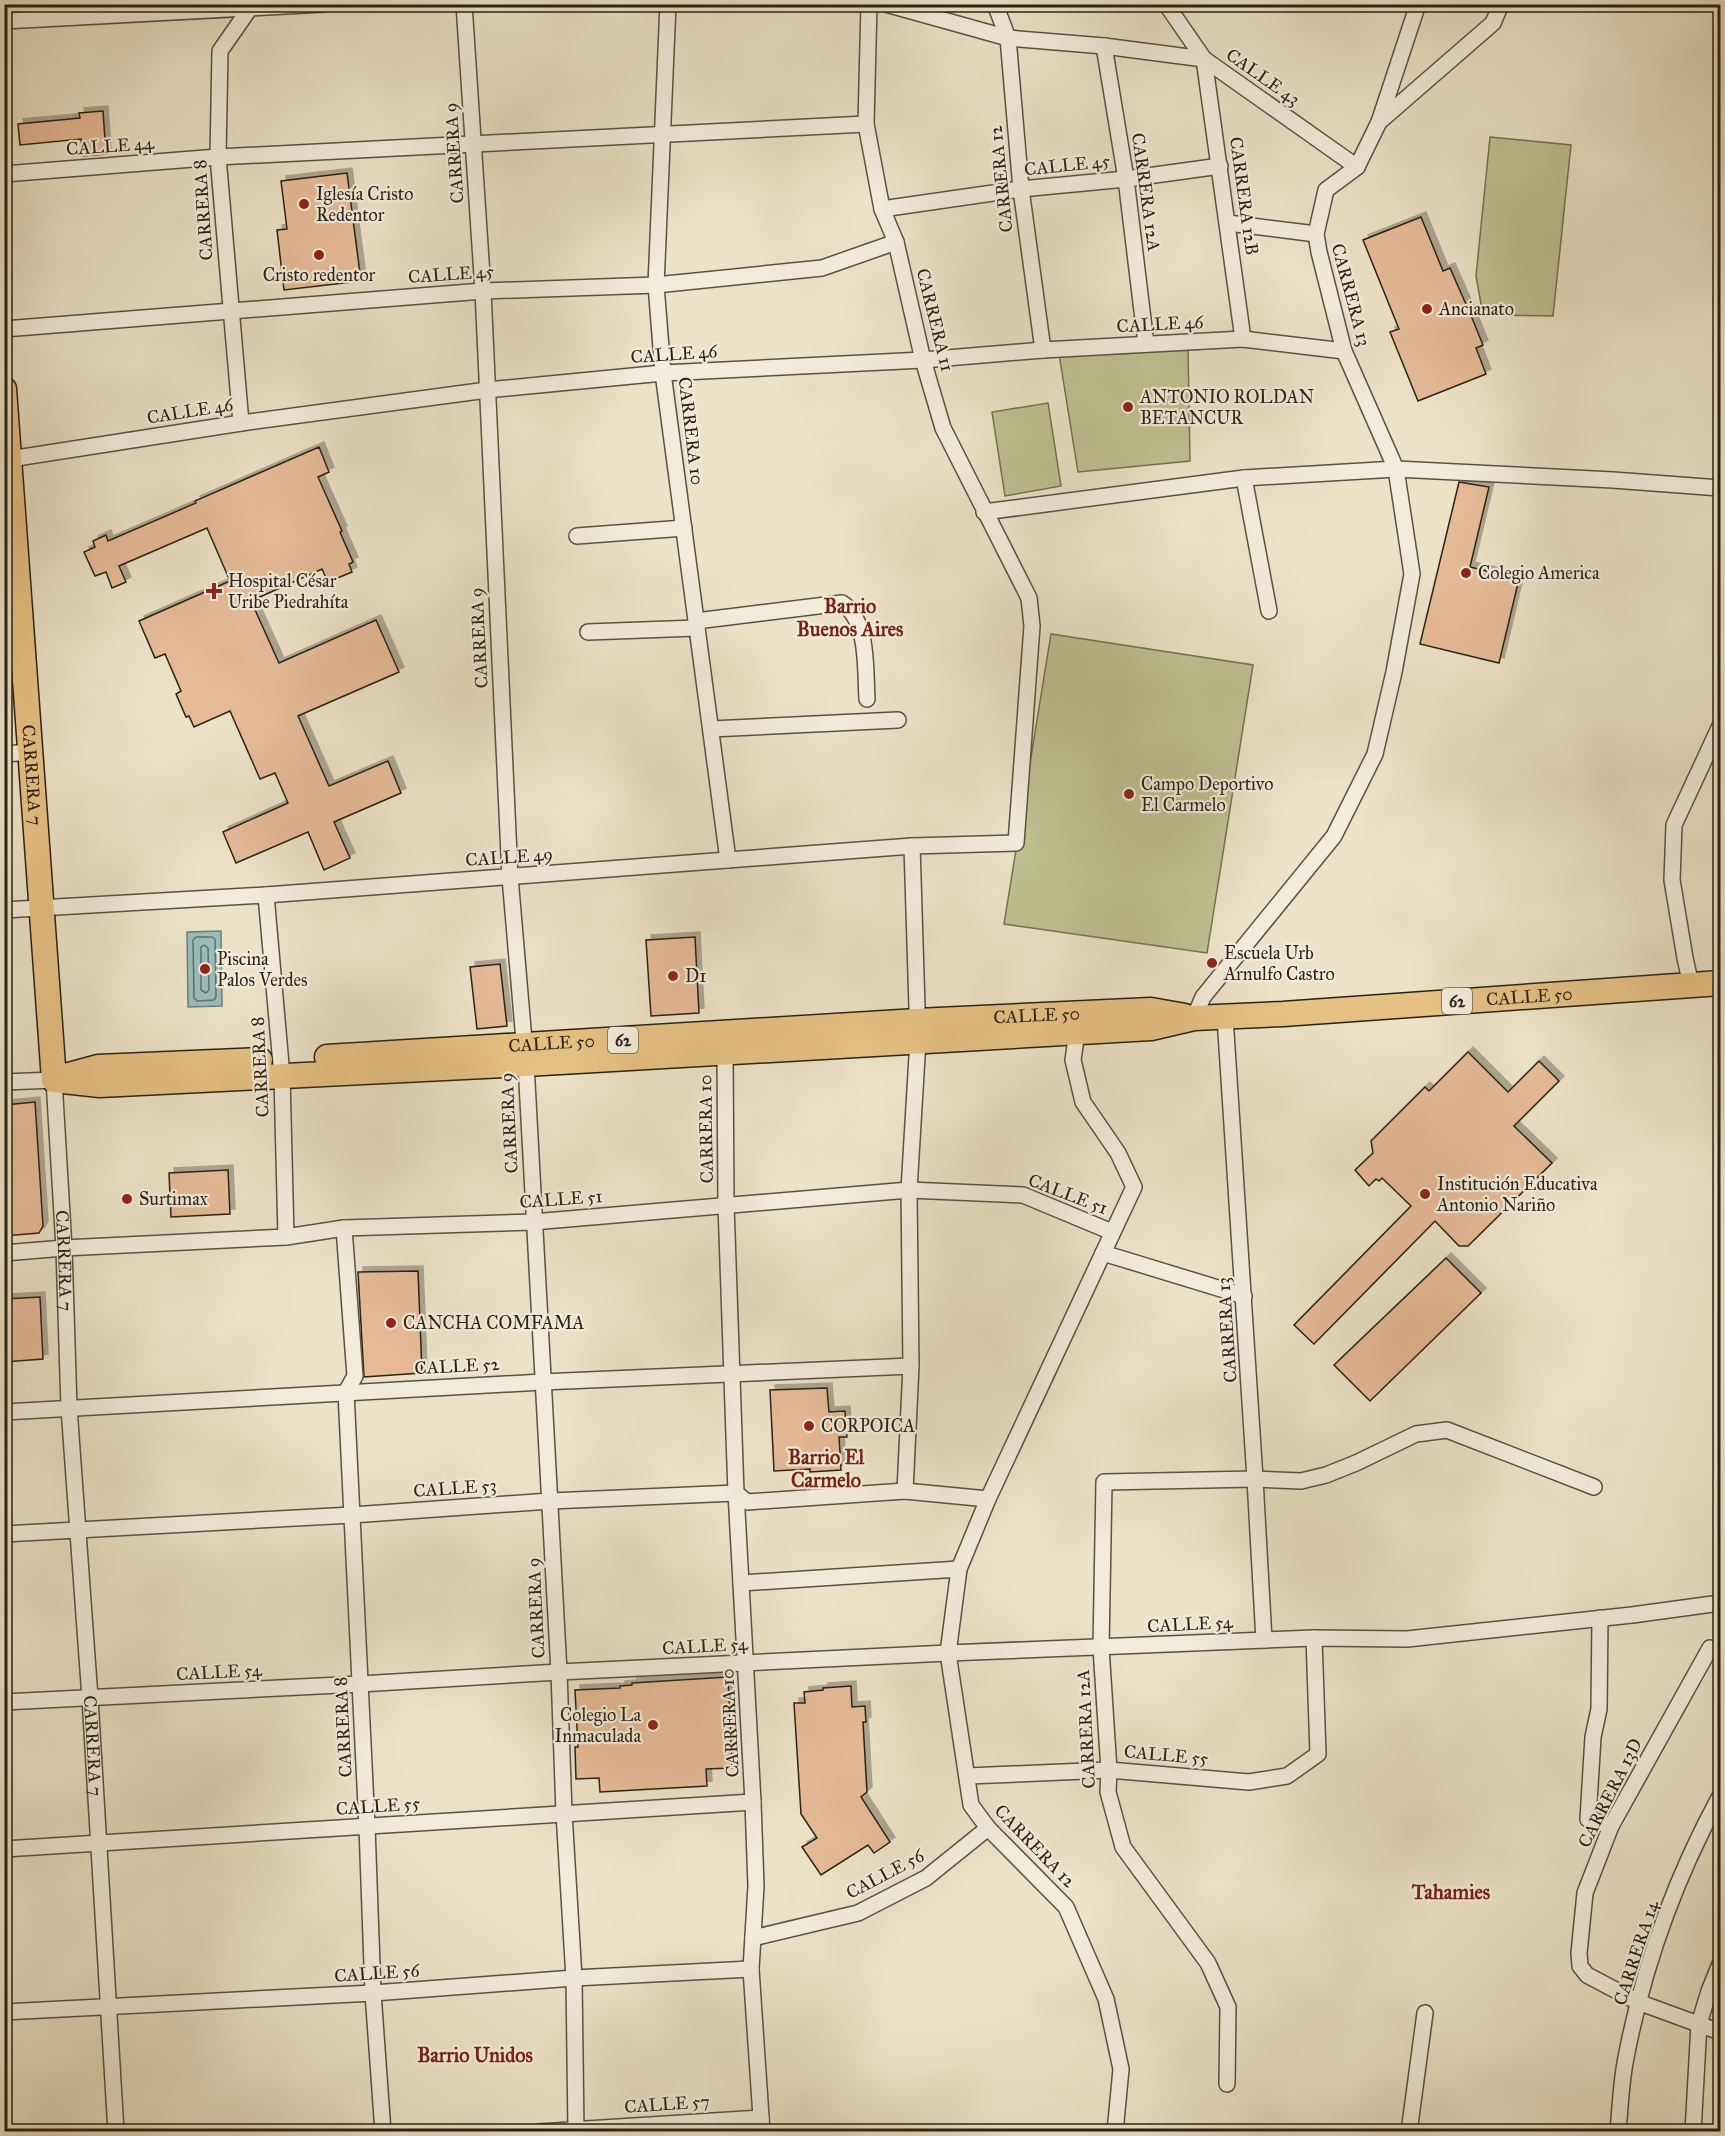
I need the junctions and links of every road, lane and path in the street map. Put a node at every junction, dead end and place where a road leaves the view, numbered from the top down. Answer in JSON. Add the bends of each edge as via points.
{"nodes":[{"id":1,"x":324,"y":4,"type":"edge"},
{"id":2,"x":464,"y":4,"type":"edge"},
{"id":3,"x":668,"y":4,"type":"edge"},
{"id":4,"x":869,"y":4,"type":"edge"},
{"id":5,"x":886,"y":4,"type":"edge"},
{"id":6,"x":995,"y":4,"type":"edge"},
{"id":7,"x":1166,"y":4,"type":"edge"},
{"id":8,"x":1418,"y":4,"type":"edge"},
{"id":9,"x":1501,"y":4,"type":"edge"},
{"id":10,"x":251,"y":6,"type":"edge"},
{"id":11,"x":4,"y":21,"type":"edge"},
{"id":12,"x":1008,"y":39,"type":"junction"},
{"id":13,"x":1104,"y":46,"type":"junction"},
{"id":14,"x":1204,"y":59,"type":"junction"},
{"id":15,"x":1379,"y":122,"type":"junction"},
{"id":16,"x":866,"y":124,"type":"junction"},
{"id":17,"x":663,"y":135,"type":"junction"},
{"id":18,"x":473,"y":144,"type":"junction"},
{"id":19,"x":218,"y":157,"type":"junction"},
{"id":20,"x":1220,"y":166,"type":"junction"},
{"id":21,"x":1357,"y":167,"type":"junction"},
{"id":22,"x":4,"y":174,"type":"edge"},
{"id":23,"x":1126,"y":179,"type":"junction"},
{"id":24,"x":1021,"y":189,"type":"junction"},
{"id":25,"x":882,"y":209,"type":"junction"},
{"id":26,"x":1228,"y":223,"type":"junction"},
{"id":27,"x":1316,"y":234,"type":"junction"},
{"id":28,"x":896,"y":242,"type":"junction"},
{"id":29,"x":656,"y":285,"type":"junction"},
{"id":30,"x":483,"y":291,"type":"junction"},
{"id":31,"x":230,"y":312,"type":"junction"},
{"id":32,"x":4,"y":329,"type":"edge"},
{"id":33,"x":1243,"y":339,"type":"junction"},
{"id":34,"x":1146,"y":344,"type":"junction"},
{"id":35,"x":1043,"y":350,"type":"junction"},
{"id":36,"x":1344,"y":351,"type":"junction"},
{"id":37,"x":923,"y":360,"type":"junction"},
{"id":38,"x":663,"y":374,"type":"junction"},
{"id":39,"x":4,"y":389,"type":"edge"},
{"id":40,"x":487,"y":390,"type":"junction"},
{"id":41,"x":241,"y":423,"type":"junction"},
{"id":42,"x":10,"y":459,"type":"junction"},
{"id":43,"x":1396,"y":468,"type":"junction"},
{"id":44,"x":1244,"y":478,"type":"junction"},
{"id":45,"x":1720,"y":488,"type":"edge"},
{"id":46,"x":984,"y":512,"type":"junction"},
{"id":47,"x":684,"y":528,"type":"junction"},
{"id":48,"x":577,"y":536,"type":"dead end"},
{"id":49,"x":13,"y":599,"type":"edge"},
{"id":50,"x":1269,"y":611,"type":"dead end"},
{"id":51,"x":697,"y":625,"type":"junction"},
{"id":52,"x":588,"y":632,"type":"dead end"},
{"id":53,"x":867,"y":699,"type":"dead end"},
{"id":54,"x":898,"y":720,"type":"dead end"},
{"id":55,"x":1720,"y":726,"type":"edge"},
{"id":56,"x":711,"y":729,"type":"junction"},
{"id":57,"x":31,"y":753,"type":"junction"},
{"id":58,"x":4,"y":754,"type":"edge"},
{"id":59,"x":1016,"y":843,"type":"joint"},
{"id":60,"x":912,"y":846,"type":"junction"},
{"id":61,"x":728,"y":860,"type":"junction"},
{"id":62,"x":510,"y":877,"type":"junction"},
{"id":63,"x":266,"y":895,"type":"junction"},
{"id":64,"x":41,"y":908,"type":"junction"},
{"id":65,"x":4,"y":910,"type":"edge"},
{"id":66,"x":1720,"y":982,"type":"edge"},
{"id":67,"x":1691,"y":985,"type":"junction"},
{"id":68,"x":1225,"y":1017,"type":"junction"},
{"id":69,"x":1194,"y":1018,"type":"junction"},
{"id":70,"x":918,"y":1031,"type":"junction"},
{"id":71,"x":1077,"y":1032,"type":"junction"},
{"id":72,"x":725,"y":1053,"type":"junction"},
{"id":73,"x":525,"y":1055,"type":"junction"},
{"id":74,"x":281,"y":1068,"type":"junction"},
{"id":75,"x":54,"y":1080,"type":"junction"},
{"id":76,"x":4,"y":1082,"type":"edge"},
{"id":77,"x":909,"y":1190,"type":"junction"},
{"id":78,"x":726,"y":1205,"type":"junction"},
{"id":79,"x":533,"y":1222,"type":"junction"},
{"id":80,"x":344,"y":1228,"type":"junction"},
{"id":81,"x":1112,"y":1232,"type":"junction"},
{"id":82,"x":286,"y":1237,"type":"junction"},
{"id":83,"x":64,"y":1248,"type":"junction"},
{"id":84,"x":4,"y":1253,"type":"edge"},
{"id":85,"x":1103,"y":1253,"type":"junction"},
{"id":86,"x":1244,"y":1296,"type":"junction"},
{"id":87,"x":911,"y":1366,"type":"junction"},
{"id":88,"x":733,"y":1375,"type":"junction"},
{"id":89,"x":542,"y":1382,"type":"junction"},
{"id":90,"x":346,"y":1392,"type":"junction"},
{"id":91,"x":69,"y":1408,"type":"junction"},
{"id":92,"x":4,"y":1412,"type":"edge"},
{"id":93,"x":1255,"y":1479,"type":"junction"},
{"id":94,"x":1594,"y":1487,"type":"dead end"},
{"id":95,"x":905,"y":1491,"type":"junction"},
{"id":96,"x":736,"y":1493,"type":"junction"},
{"id":97,"x":988,"y":1499,"type":"junction"},
{"id":98,"x":550,"y":1501,"type":"junction"},
{"id":99,"x":352,"y":1515,"type":"junction"},
{"id":100,"x":77,"y":1529,"type":"junction"},
{"id":101,"x":4,"y":1534,"type":"edge"},
{"id":102,"x":959,"y":1569,"type":"junction"},
{"id":103,"x":741,"y":1583,"type":"junction"},
{"id":104,"x":1720,"y":1603,"type":"edge"},
{"id":105,"x":1600,"y":1618,"type":"junction"},
{"id":106,"x":1314,"y":1638,"type":"junction"},
{"id":107,"x":1264,"y":1640,"type":"junction"},
{"id":108,"x":1101,"y":1648,"type":"junction"},
{"id":109,"x":1710,"y":1648,"type":"dead end"},
{"id":110,"x":948,"y":1653,"type":"junction"},
{"id":111,"x":746,"y":1663,"type":"junction"},
{"id":112,"x":559,"y":1672,"type":"junction"},
{"id":113,"x":360,"y":1684,"type":"junction"},
{"id":114,"x":90,"y":1698,"type":"junction"},
{"id":115,"x":4,"y":1702,"type":"edge"},
{"id":116,"x":1109,"y":1770,"type":"junction"},
{"id":117,"x":968,"y":1776,"type":"junction"},
{"id":118,"x":1720,"y":1796,"type":"edge"},
{"id":119,"x":753,"y":1802,"type":"junction"},
{"id":120,"x":564,"y":1813,"type":"junction"},
{"id":121,"x":1611,"y":1826,"type":"junction"},
{"id":122,"x":368,"y":1827,"type":"junction"},
{"id":123,"x":988,"y":1828,"type":"junction"},
{"id":124,"x":100,"y":1843,"type":"junction"},
{"id":125,"x":4,"y":1849,"type":"edge"},
{"id":126,"x":753,"y":1938,"type":"junction"},
{"id":127,"x":1720,"y":1964,"type":"edge"},
{"id":128,"x":751,"y":1969,"type":"junction"},
{"id":129,"x":574,"y":1978,"type":"junction"},
{"id":130,"x":374,"y":1993,"type":"junction"},
{"id":131,"x":1638,"y":2002,"type":"junction"},
{"id":132,"x":110,"y":2006,"type":"junction"},
{"id":133,"x":4,"y":2012,"type":"edge"},
{"id":134,"x":1425,"y":2013,"type":"dead end"},
{"id":135,"x":1699,"y":2024,"type":"junction"},
{"id":136,"x":1720,"y":2032,"type":"edge"},
{"id":137,"x":1227,"y":2084,"type":"dead end"},
{"id":138,"x":762,"y":2125,"type":"edge"},
{"id":139,"x":576,"y":2130,"type":"edge"},
{"id":140,"x":116,"y":2132,"type":"edge"},
{"id":141,"x":383,"y":2132,"type":"edge"},
{"id":142,"x":538,"y":2132,"type":"edge"},
{"id":143,"x":1115,"y":2132,"type":"edge"},
{"id":144,"x":1409,"y":2132,"type":"edge"},
{"id":145,"x":1618,"y":2132,"type":"edge"},
{"id":146,"x":1693,"y":2132,"type":"edge"}],
"edges":[{"from":1,"to":10,"type":"street"},
{"from":2,"to":18,"type":"street","name":"CARRERA 9"},
{"from":3,"to":17,"type":"street","name":"CARRERA 10"},
{"from":4,"to":16,"type":"street","name":"CARRERA 11"},
{"from":5,"to":12,"type":"street","name":"CALLE 43"},
{"from":6,"to":12,"type":"street","name":"CARRERA 12"},
{"from":7,"to":14,"type":"street"},
{"from":8,"to":15,"type":"street","name":"CARRERA 13"},
{"from":9,"to":15,"type":"street","via":[[1493,22]]},
{"from":10,"to":11,"type":"street"},
{"from":10,"to":19,"type":"street","name":"CARRERA 8","via":[[220,51]]},
{"from":12,"to":13,"type":"street","name":"CALLE 43"},
{"from":12,"to":24,"type":"street","name":"CARRERA 12"},
{"from":13,"to":14,"type":"street","name":"CALLE 43"},
{"from":13,"to":23,"type":"street","name":"CARRERA 12A"},
{"from":14,"to":20,"type":"street","name":"CARRERA 12B"},
{"from":14,"to":21,"type":"street","name":"CALLE 43"},
{"from":15,"to":21,"type":"street","name":"CARRERA 13"},
{"from":16,"to":17,"type":"street","name":"CALLE 44"},
{"from":16,"to":25,"type":"street","name":"CARRERA 11"},
{"from":17,"to":18,"type":"street","name":"CALLE 44"},
{"from":17,"to":29,"type":"street","name":"CARRERA 10"},
{"from":18,"to":19,"type":"street","name":"CALLE 44"},
{"from":18,"to":30,"type":"street","name":"CARRERA 9"},
{"from":19,"to":22,"type":"street","name":"CALLE 44"},
{"from":19,"to":31,"type":"street","name":"CARRERA 8"},
{"from":20,"to":23,"type":"street","name":"CALLE 45"},
{"from":20,"to":26,"type":"street","name":"CARRERA 12B"},
{"from":21,"to":27,"type":"street","name":"CARRERA 13","via":[[1326,190]]},
{"from":23,"to":24,"type":"street","name":"CALLE 45"},
{"from":23,"to":34,"type":"street","name":"CARRERA 12A"},
{"from":24,"to":25,"type":"street","name":"CALLE 45"},
{"from":24,"to":35,"type":"street","name":"CARRERA 12"},
{"from":25,"to":28,"type":"street","name":"CARRERA 11"},
{"from":26,"to":27,"type":"street"},
{"from":26,"to":33,"type":"street","name":"CARRERA 12B"},
{"from":27,"to":36,"type":"street","name":"CARRERA 13"},
{"from":28,"to":29,"type":"street","name":"CALLE 45","via":[[822,268]]},
{"from":28,"to":37,"type":"street","name":"CARRERA 11"},
{"from":29,"to":30,"type":"street","name":"CALLE 45"},
{"from":29,"to":38,"type":"street","name":"CARRERA 10"},
{"from":30,"to":31,"type":"street","name":"CALLE 45"},
{"from":30,"to":40,"type":"street","name":"CARRERA 9"},
{"from":31,"to":32,"type":"street","name":"CALLE 45"},
{"from":31,"to":41,"type":"street","name":"CARRERA 8"},
{"from":33,"to":34,"type":"street","name":"CALLE 46"},
{"from":33,"to":36,"type":"street","name":"CALLE 46"},
{"from":34,"to":35,"type":"street","name":"CALLE 46"},
{"from":35,"to":37,"type":"street","name":"CALLE 46"},
{"from":36,"to":43,"type":"street","name":"CARRERA 13"},
{"from":37,"to":38,"type":"street","name":"CALLE 46"},
{"from":37,"to":46,"type":"street","name":"CARRERA 11","via":[[943,428]]},
{"from":38,"to":40,"type":"street","name":"CALLE 46"},
{"from":38,"to":47,"type":"street","name":"CARRERA 10"},
{"from":39,"to":42,"type":"main road","name":"CARRERA 7"},
{"from":40,"to":41,"type":"street","name":"CALLE 46"},
{"from":40,"to":62,"type":"street","name":"CARRERA 9"},
{"from":41,"to":42,"type":"street","name":"CALLE 46"},
{"from":42,"to":49,"type":"main road","name":"CARRERA 7"},
{"from":43,"to":44,"type":"street"},
{"from":43,"to":45,"type":"street"},
{"from":43,"to":69,"type":"street","name":"CARRERA 13","via":[[1412,574],[1375,754],[1334,836],[1203,997]]},
{"from":44,"to":46,"type":"street"},
{"from":44,"to":50,"type":"street"},
{"from":46,"to":59,"type":"street","name":"CARRERA 11","via":[[1029,598],[1032,626]]},
{"from":47,"to":48,"type":"street"},
{"from":47,"to":51,"type":"street","name":"CARRERA 10"},
{"from":49,"to":57,"type":"main road","name":"CARRERA 7"},
{"from":51,"to":52,"type":"street"},
{"from":51,"to":53,"type":"street","via":[[842,603],[852,610],[860,625]]},
{"from":51,"to":56,"type":"street","name":"CARRERA 10"},
{"from":54,"to":56,"type":"street"},
{"from":55,"to":67,"type":"street","via":[[1674,825],[1672,880]]},
{"from":56,"to":61,"type":"street","name":"CARRERA 10"},
{"from":57,"to":58,"type":"street"},
{"from":57,"to":64,"type":"main road","name":"CARRERA 7"},
{"from":59,"to":60,"type":"street","name":"CALLE 49"},
{"from":60,"to":61,"type":"street","name":"CALLE 49"},
{"from":60,"to":70,"type":"street"},
{"from":61,"to":62,"type":"street","name":"CALLE 49"},
{"from":62,"to":63,"type":"street","name":"CALLE 49"},
{"from":62,"to":73,"type":"street","name":"CARRERA 9"},
{"from":63,"to":64,"type":"street","name":"CALLE 49"},
{"from":63,"to":74,"type":"street","name":"CARRERA 8"},
{"from":64,"to":65,"type":"street","name":"CALLE 49"},
{"from":64,"to":75,"type":"main road","name":"CARRERA 7"},
{"from":66,"to":67,"type":"main road","name":"CALLE 50","number":"62"},
{"from":67,"to":68,"type":"main road","name":"CALLE 50","number":"62"},
{"from":68,"to":69,"type":"main road","name":"CALLE 50","number":"62"},
{"from":68,"to":86,"type":"street","name":"CARRERA 13"},
{"from":69,"to":70,"type":"main road","name":"CALLE 50","number":"62","via":[[1151,1010]]},
{"from":69,"to":71,"type":"main road","name":"CALLE 50","number":"62","via":[[1151,1028]]},
{"from":70,"to":71,"type":"main road","name":"CALLE 50","number":"62"},
{"from":70,"to":72,"type":"main road","name":"CALLE 50","number":"62"},
{"from":70,"to":73,"type":"main road","name":"CALLE 50","number":"62"},
{"from":70,"to":77,"type":"street"},
{"from":71,"to":81,"type":"street","name":"CARRERA 12","via":[[1073,1060],[1083,1102],[1118,1153],[1134,1187]]},
{"from":72,"to":73,"type":"main road","name":"CALLE 50","number":"62"},
{"from":72,"to":78,"type":"street","name":"CARRERA 10"},
{"from":73,"to":74,"type":"main road","name":"CALLE 50","number":"62"},
{"from":73,"to":79,"type":"street","name":"CARRERA 9"},
{"from":74,"to":75,"type":"main road","name":"CALLE 50","number":"62","via":[[100,1085]]},
{"from":74,"to":82,"type":"street","name":"CARRERA 8"},
{"from":75,"to":76,"type":"street","name":"CALLE 50"},
{"from":75,"to":83,"type":"street","name":"CARRERA 7"},
{"from":77,"to":78,"type":"street","name":"CALLE 51"},
{"from":77,"to":81,"type":"street","name":"CALLE 51","via":[[1023,1195]]},
{"from":77,"to":87,"type":"street"},
{"from":78,"to":79,"type":"street","name":"CALLE 51"},
{"from":78,"to":88,"type":"street","name":"CARRERA 10"},
{"from":79,"to":80,"type":"street","name":"CALLE 51"},
{"from":79,"to":89,"type":"street","name":"CARRERA 9"},
{"from":80,"to":82,"type":"street","name":"CALLE 51"},
{"from":80,"to":90,"type":"street","via":[[356,1376]]},
{"from":81,"to":85,"type":"street","name":"CARRERA 12"},
{"from":82,"to":83,"type":"street","name":"CALLE 51"},
{"from":83,"to":84,"type":"street","name":"CALLE 51"},
{"from":83,"to":91,"type":"street","name":"CARRERA 7"},
{"from":85,"to":86,"type":"street"},
{"from":85,"to":97,"type":"street","name":"CARRERA 12"},
{"from":86,"to":93,"type":"street","name":"CARRERA 13"},
{"from":87,"to":88,"type":"street","name":"CALLE 52"},
{"from":87,"to":95,"type":"street"},
{"from":88,"to":89,"type":"street","name":"CALLE 52"},
{"from":88,"to":96,"type":"street","name":"CARRERA 10"},
{"from":89,"to":90,"type":"street","name":"CALLE 52"},
{"from":89,"to":98,"type":"street","name":"CARRERA 9"},
{"from":90,"to":91,"type":"street","name":"CALLE 52"},
{"from":90,"to":99,"type":"street","name":"CARRERA 8"},
{"from":91,"to":92,"type":"street","name":"CALLE 52"},
{"from":91,"to":100,"type":"street","name":"CARRERA 7"},
{"from":93,"to":94,"type":"street","via":[[1309,1479],[1356,1463],[1416,1434],[1447,1430]]},
{"from":93,"to":107,"type":"street","name":"CARRERA 13"},
{"from":93,"to":108,"type":"street","name":"CARRERA 12A","via":[[1104,1482]]},
{"from":95,"to":96,"type":"street","name":"CALLE 53","via":[[747,1502]]},
{"from":95,"to":97,"type":"street","name":"CALLE 53"},
{"from":96,"to":98,"type":"street","name":"CALLE 53"},
{"from":96,"to":103,"type":"street","name":"CARRERA 10"},
{"from":97,"to":102,"type":"street","name":"CARRERA 12"},
{"from":98,"to":99,"type":"street","name":"CALLE 53"},
{"from":98,"to":112,"type":"street","name":"CARRERA 9"},
{"from":99,"to":100,"type":"street","name":"CALLE 53"},
{"from":99,"to":113,"type":"street","name":"CARRERA 8"},
{"from":100,"to":101,"type":"street","name":"CALLE 53"},
{"from":100,"to":114,"type":"street","name":"CARRERA 7"},
{"from":102,"to":103,"type":"street"},
{"from":102,"to":110,"type":"street","name":"CARRERA 12"},
{"from":103,"to":111,"type":"street","name":"CARRERA 10"},
{"from":104,"to":105,"type":"street","name":"CALLE 54"},
{"from":105,"to":106,"type":"street","name":"CALLE 54","via":[[1407,1639]]},
{"from":105,"to":121,"type":"street","via":[[1599,1709],[1593,1737],[1588,1819]]},
{"from":106,"to":107,"type":"street","name":"CALLE 54"},
{"from":106,"to":116,"type":"street","name":"CALLE 55","via":[[1318,1754],[1287,1776],[1249,1782]]},
{"from":107,"to":108,"type":"street","name":"CALLE 54"},
{"from":108,"to":110,"type":"street","name":"CALLE 54"},
{"from":108,"to":116,"type":"street","name":"CARRERA 12A"},
{"from":109,"to":121,"type":"street","name":"CARRERA 13D"},
{"from":110,"to":111,"type":"street","name":"CALLE 54"},
{"from":110,"to":117,"type":"street","name":"CARRERA 12"},
{"from":111,"to":112,"type":"street","name":"CALLE 54"},
{"from":111,"to":119,"type":"street","name":"CARRERA 10"},
{"from":112,"to":113,"type":"street","name":"CALLE 54"},
{"from":112,"to":120,"type":"street","name":"CARRERA 9"},
{"from":113,"to":114,"type":"street","name":"CALLE 54"},
{"from":113,"to":122,"type":"street","name":"CARRERA 8"},
{"from":114,"to":115,"type":"street","name":"CALLE 54"},
{"from":114,"to":124,"type":"street","name":"CARRERA 7"},
{"from":116,"to":117,"type":"street","name":"CALLE 55"},
{"from":116,"to":137,"type":"street","name":"CARRERA 12A","via":[[1108,1792],[1123,1847],[1208,1963],[1228,2007]]},
{"from":117,"to":123,"type":"street","name":"CARRERA 12","via":[[971,1805]]},
{"from":118,"to":131,"type":"street","name":"CARRERA 14","via":[[1696,1841]]},
{"from":119,"to":120,"type":"street","name":"CALLE 55"},
{"from":119,"to":126,"type":"street","name":"CARRERA 10"},
{"from":120,"to":122,"type":"street","name":"CALLE 55"},
{"from":120,"to":129,"type":"street","name":"CARRERA 9"},
{"from":121,"to":131,"type":"street","name":"CARRERA 13D","via":[[1585,1893],[1580,1966],[1587,1975]]},
{"from":122,"to":124,"type":"street","name":"CALLE 55"},
{"from":122,"to":130,"type":"street","name":"CARRERA 8"},
{"from":123,"to":126,"type":"street","name":"CALLE 56","via":[[926,1878],[858,1913]]},
{"from":123,"to":143,"type":"street","name":"CARRERA 12","via":[[1066,1907],[1106,1999],[1121,2069]]},
{"from":124,"to":125,"type":"street","name":"CALLE 55"},
{"from":124,"to":132,"type":"street","name":"CARRERA 7"},
{"from":126,"to":128,"type":"street","name":"CARRERA 10"},
{"from":127,"to":135,"type":"street"},
{"from":128,"to":129,"type":"street","name":"CALLE 56"},
{"from":128,"to":138,"type":"street","name":"CARRERA 10"},
{"from":129,"to":130,"type":"street","name":"CALLE 56"},
{"from":129,"to":139,"type":"street","name":"CARRERA 9"},
{"from":130,"to":132,"type":"street","name":"CALLE 56"},
{"from":130,"to":141,"type":"street","name":"CARRERA 8"},
{"from":131,"to":135,"type":"street"},
{"from":131,"to":145,"type":"street","name":"CARRERA 14","via":[[1625,2065]]},
{"from":132,"to":133,"type":"street","name":"CALLE 56"},
{"from":132,"to":140,"type":"street","name":"CARRERA 7"},
{"from":134,"to":144,"type":"street"},
{"from":135,"to":136,"type":"street"},
{"from":135,"to":146,"type":"street"},
{"from":138,"to":139,"type":"street","name":"CALLE 57"},
{"from":139,"to":142,"type":"street","name":"CALLE 57"}]}
